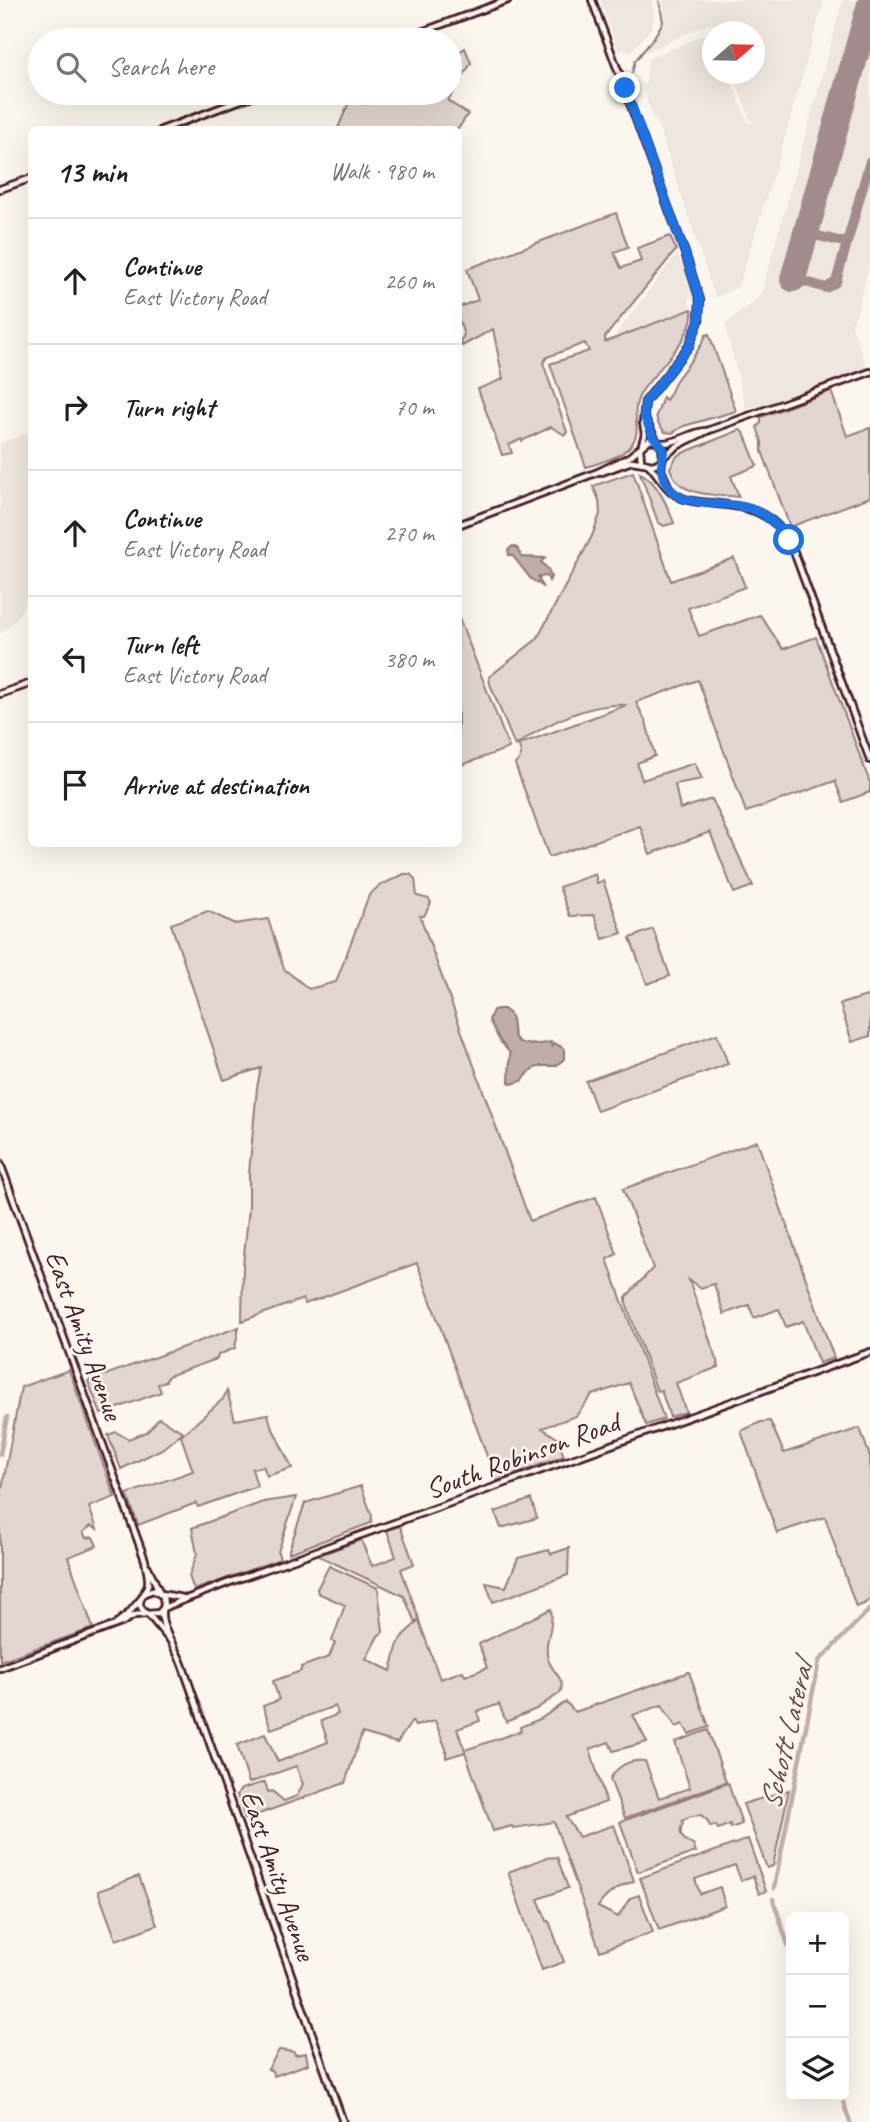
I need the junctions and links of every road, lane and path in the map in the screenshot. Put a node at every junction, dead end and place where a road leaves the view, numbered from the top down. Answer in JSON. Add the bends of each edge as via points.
{"nodes":[{"id":1,"x":508,"y":0,"type":"edge"},
{"id":2,"x":592,"y":0,"type":"edge"},
{"id":3,"x":432,"y":28,"type":"edge"},
{"id":4,"x":228,"y":105,"type":"edge"},
{"id":5,"x":172,"y":126,"type":"edge"},
{"id":6,"x":28,"y":179,"type":"edge"},
{"id":7,"x":0,"y":189,"type":"edge"},
{"id":8,"x":870,"y":372,"type":"edge"},
{"id":9,"x":644,"y":416,"type":"junction"},
{"id":10,"x":707,"y":431,"type":"junction"},
{"id":11,"x":658,"y":442,"type":"junction"},
{"id":12,"x":641,"y":446,"type":"junction"},
{"id":13,"x":662,"y":458,"type":"junction"},
{"id":14,"x":646,"y":464,"type":"junction"},
{"id":15,"x":598,"y":472,"type":"junction"},
{"id":16,"x":671,"y":491,"type":"junction"},
{"id":17,"x":462,"y":523,"type":"edge"},
{"id":18,"x":28,"y":684,"type":"edge"},
{"id":19,"x":0,"y":694,"type":"edge"},
{"id":20,"x":870,"y":760,"type":"edge"},
{"id":21,"x":0,"y":1163,"type":"edge"},
{"id":22,"x":870,"y":1352,"type":"edge"},
{"id":23,"x":145,"y":1560,"type":"junction"},
{"id":24,"x":145,"y":1592,"type":"junction"},
{"id":25,"x":161,"y":1594,"type":"junction"},
{"id":26,"x":187,"y":1598,"type":"junction"},
{"id":27,"x":140,"y":1600,"type":"junction"},
{"id":28,"x":162,"y":1610,"type":"junction"},
{"id":29,"x":147,"y":1614,"type":"junction"},
{"id":30,"x":113,"y":1625,"type":"junction"},
{"id":31,"x":173,"y":1644,"type":"junction"},
{"id":32,"x":0,"y":1668,"type":"edge"},
{"id":33,"x":343,"y":2122,"type":"edge"}],
"edges":[{"from":1,"to":3,"type":"street"},
{"from":2,"to":9,"type":"street","via":[[700,300],[694,338],[645,402]]},
{"from":4,"to":5,"type":"street"},
{"from":6,"to":7,"type":"street"},
{"from":8,"to":10,"type":"street"},
{"from":9,"to":11,"type":"street"},
{"from":9,"to":12,"type":"street"},
{"from":10,"to":11,"type":"street"},
{"from":10,"to":13,"type":"street"},
{"from":11,"to":12,"type":"street","via":[[649,440]]},
{"from":11,"to":13,"type":"street","via":[[664,450]]},
{"from":12,"to":14,"type":"street","via":[[639,456]]},
{"from":12,"to":15,"type":"street"},
{"from":13,"to":14,"type":"street","via":[[657,464]]},
{"from":13,"to":16,"type":"street","via":[[661,470]]},
{"from":14,"to":15,"type":"street","via":[[632,461]]},
{"from":14,"to":16,"type":"street"},
{"from":15,"to":17,"type":"street"},
{"from":16,"to":20,"type":"street","via":[[692,501],[752,509],[784,533]]},
{"from":18,"to":19,"type":"street"},
{"from":21,"to":23,"type":"street","name":"East Amity Avenue"},
{"from":22,"to":26,"type":"street","name":"South Robinson Road"},
{"from":23,"to":24,"type":"street","name":"East Amity Avenue"},
{"from":23,"to":25,"type":"street","name":"East Amity Avenue"},
{"from":24,"to":25,"type":"street"},
{"from":24,"to":27,"type":"street"},
{"from":25,"to":26,"type":"street","name":"South Robinson Road"},
{"from":25,"to":28,"type":"street"},
{"from":26,"to":28,"type":"street","name":"South Robinson Road"},
{"from":27,"to":29,"type":"street"},
{"from":27,"to":30,"type":"street"},
{"from":28,"to":29,"type":"street"},
{"from":28,"to":31,"type":"street","name":"East Amity Avenue","via":[[163,1625]]},
{"from":29,"to":30,"type":"street"},
{"from":29,"to":31,"type":"street","name":"East Amity Avenue"},
{"from":30,"to":32,"type":"street"},
{"from":31,"to":33,"type":"street","name":"East Amity Avenue"}]}
